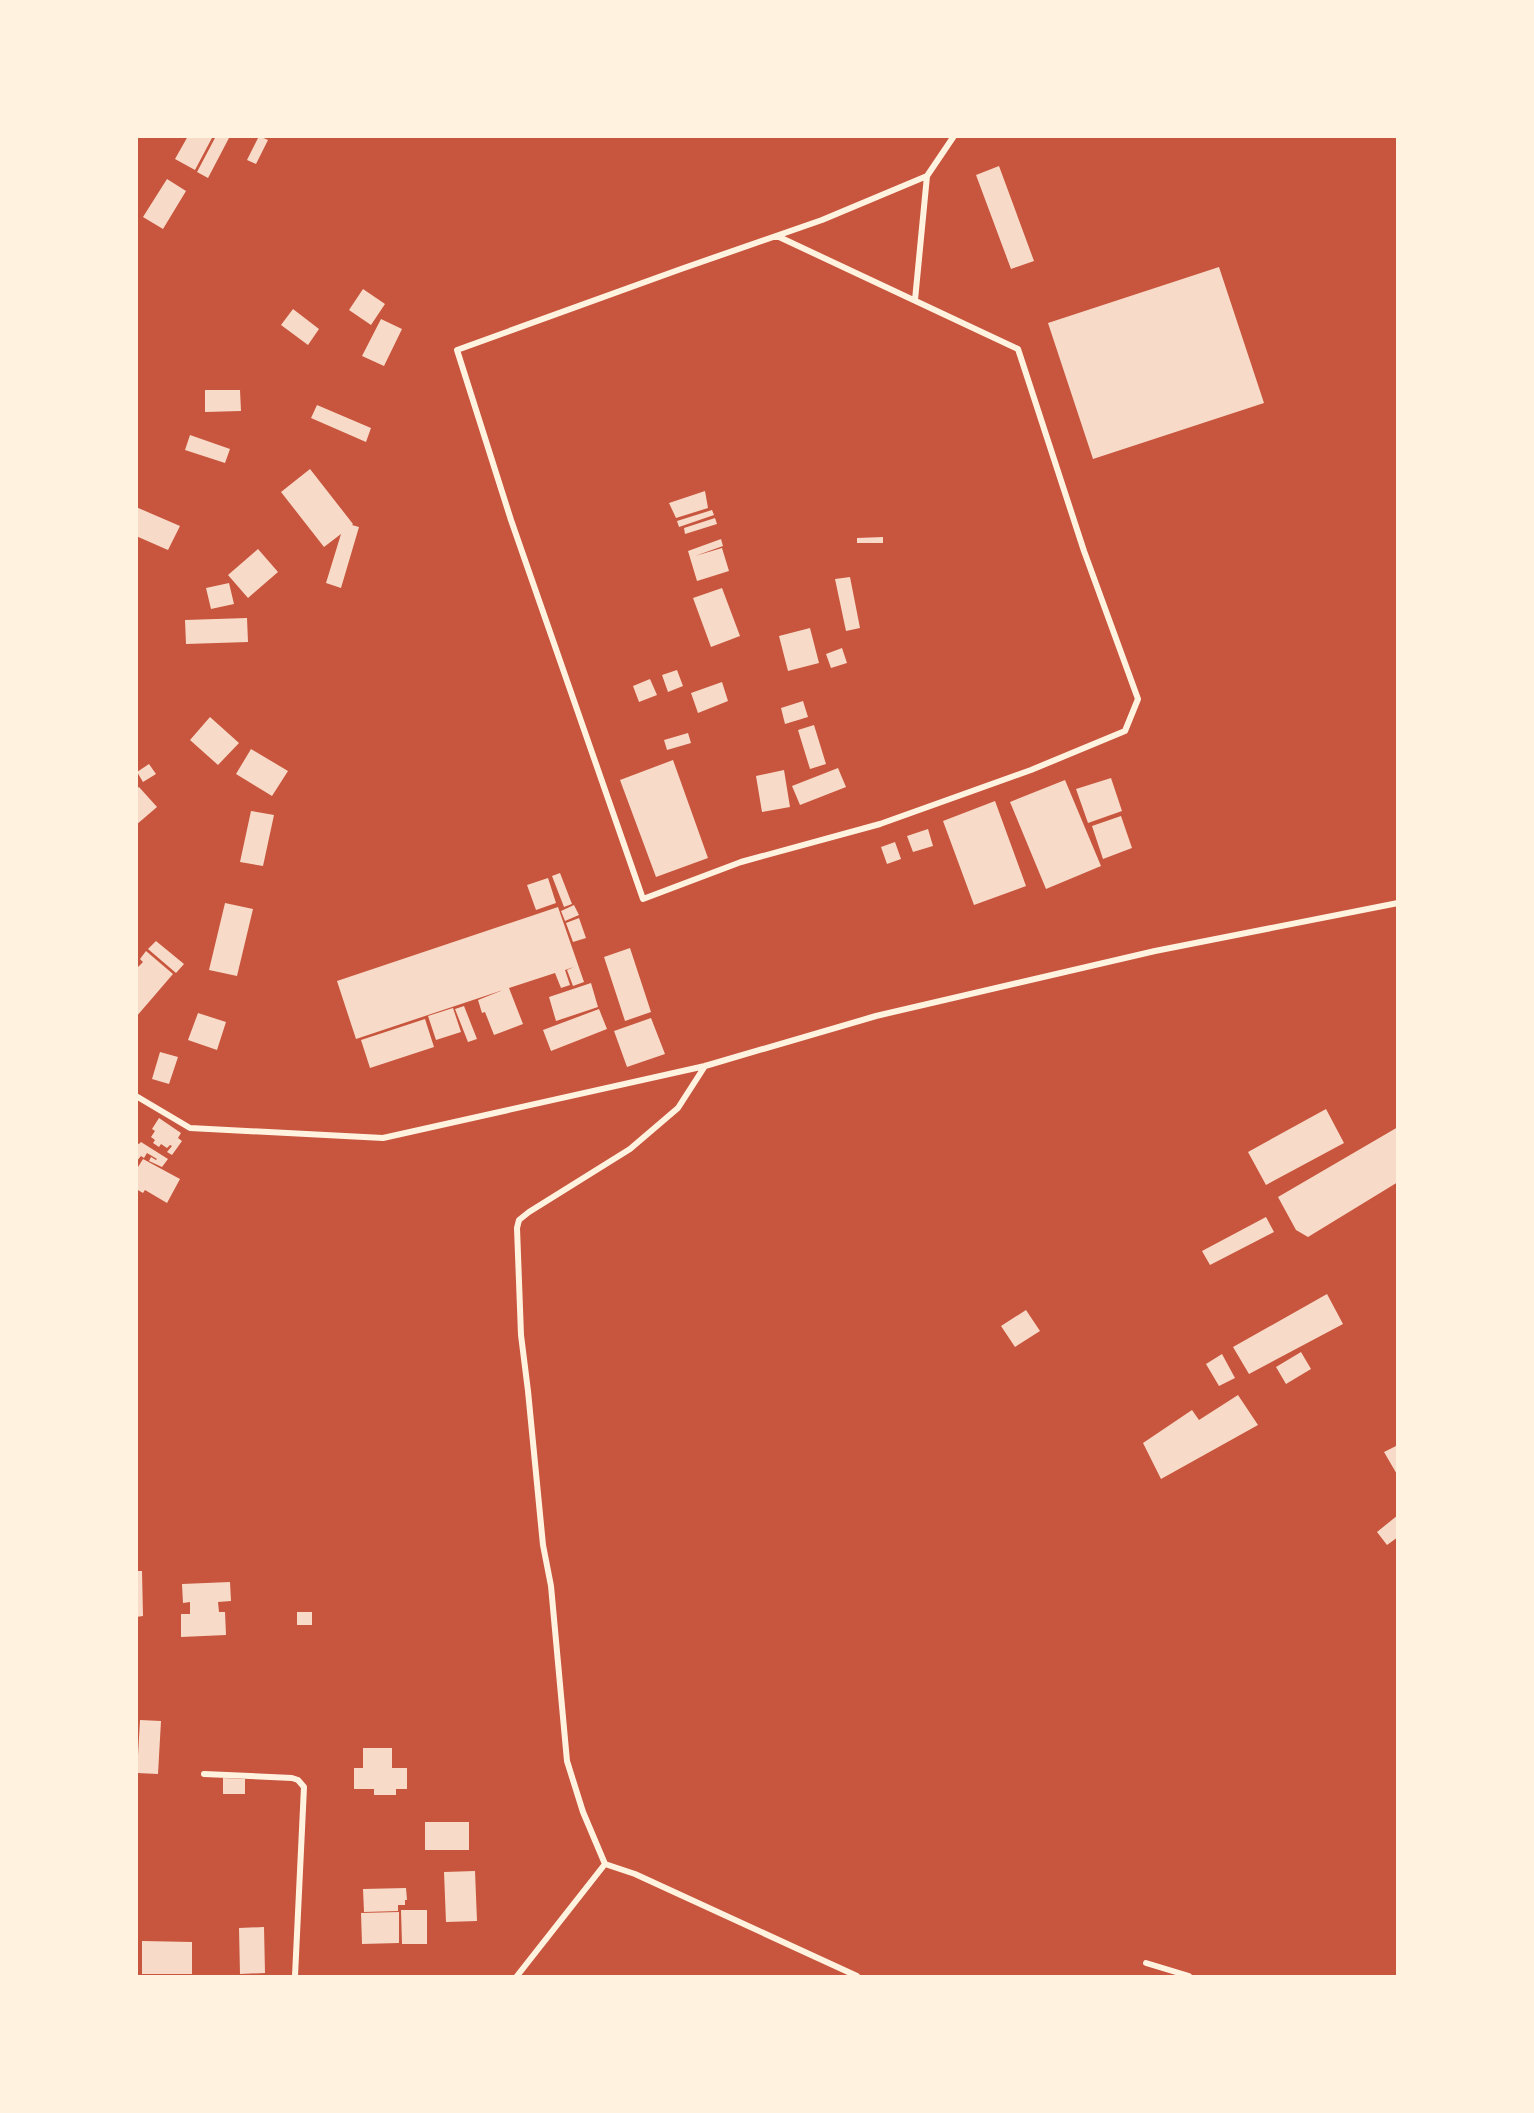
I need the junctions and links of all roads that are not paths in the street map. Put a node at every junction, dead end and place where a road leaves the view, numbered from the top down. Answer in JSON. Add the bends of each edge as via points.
{"nodes":[{"id":1,"x":954,"y":136,"type":"edge"},
{"id":2,"x":927,"y":176,"type":"junction"},
{"id":3,"x":777,"y":236,"type":"junction"},
{"id":4,"x":915,"y":300,"type":"junction"},
{"id":5,"x":1398,"y":903,"type":"edge"},
{"id":6,"x":705,"y":1066,"type":"junction"},
{"id":7,"x":136,"y":1096,"type":"edge"},
{"id":8,"x":204,"y":1774,"type":"dead end"},
{"id":9,"x":605,"y":1864,"type":"junction"},
{"id":10,"x":1146,"y":1964,"type":"dead end"},
{"id":11,"x":295,"y":1977,"type":"edge"},
{"id":12,"x":518,"y":1977,"type":"edge"},
{"id":13,"x":857,"y":1977,"type":"edge"},
{"id":14,"x":1189,"y":1977,"type":"edge"}],
"edges":[{"from":1,"to":2,"type":"street"},
{"from":2,"to":3,"type":"street"},
{"from":2,"to":4,"type":"street"},
{"from":3,"to":4,"type":"street"},
{"from":3,"to":4,"type":"street","via":[[457,350],[511,520],[643,899],[741,862],[880,824],[1031,770],[1125,731],[1138,699],[1084,551],[1018,349]]},
{"from":5,"to":6,"type":"street","via":[[1155,951],[876,1016]]},
{"from":6,"to":7,"type":"street","via":[[383,1138],[190,1128]]},
{"from":6,"to":9,"type":"street","via":[[678,1108],[630,1149],[529,1212],[519,1220],[517,1228],[521,1335],[567,1761]]},
{"from":8,"to":11,"type":"street","via":[[292,1778],[304,1787]]},
{"from":9,"to":12,"type":"street"},
{"from":9,"to":13,"type":"street","via":[[635,1874]]},
{"from":10,"to":14,"type":"street"}]}
